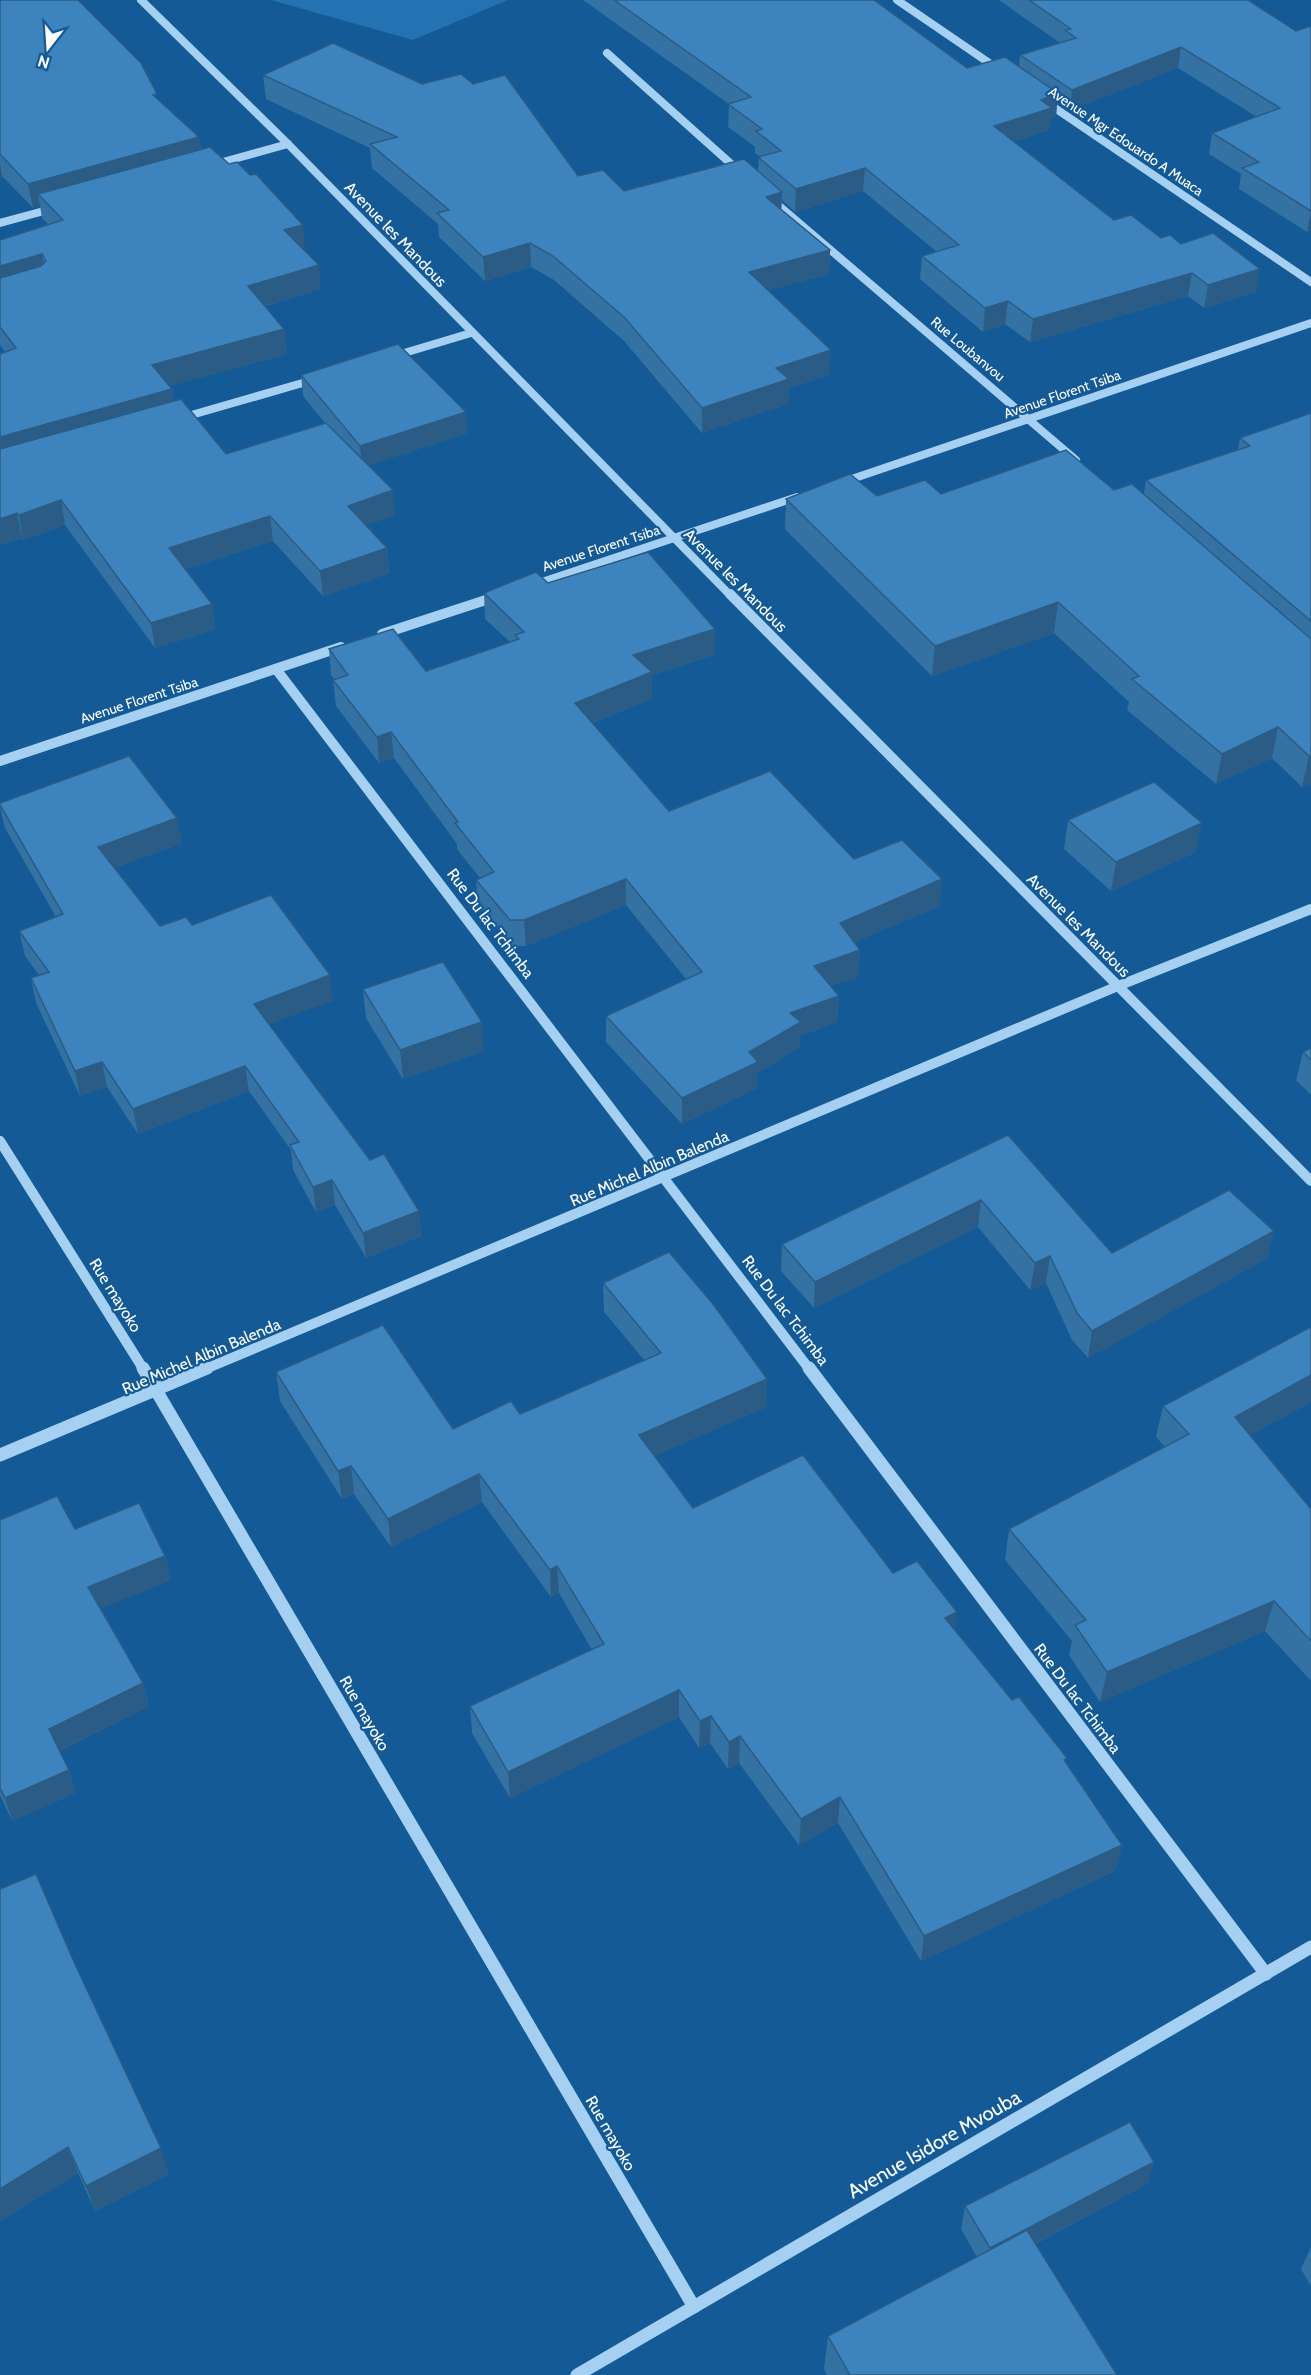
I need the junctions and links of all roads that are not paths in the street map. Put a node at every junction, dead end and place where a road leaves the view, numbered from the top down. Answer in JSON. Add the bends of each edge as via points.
{"nodes":[{"id":1,"x":141,"y":0,"type":"edge"},
{"id":2,"x":897,"y":0,"type":"edge"},
{"id":3,"x":607,"y":53,"type":"dead end"},
{"id":4,"x":1005,"y":74,"type":"edge"},
{"id":5,"x":1035,"y":94,"type":"edge"},
{"id":6,"x":288,"y":144,"type":"junction"},
{"id":7,"x":208,"y":166,"type":"edge"},
{"id":8,"x":745,"y":176,"type":"edge"},
{"id":9,"x":762,"y":192,"type":"edge"},
{"id":10,"x":69,"y":204,"type":"edge"},
{"id":11,"x":0,"y":223,"type":"edge"},
{"id":12,"x":1311,"y":282,"type":"edge"},
{"id":13,"x":1311,"y":323,"type":"edge"},
{"id":14,"x":471,"y":333,"type":"junction"},
{"id":15,"x":381,"y":360,"type":"edge"},
{"id":16,"x":324,"y":376,"type":"edge"},
{"id":17,"x":177,"y":419,"type":"edge"},
{"id":18,"x":1030,"y":420,"type":"junction"},
{"id":19,"x":1083,"y":466,"type":"edge"},
{"id":20,"x":830,"y":486,"type":"edge"},
{"id":21,"x":807,"y":494,"type":"edge"},
{"id":22,"x":674,"y":538,"type":"junction"},
{"id":23,"x":526,"y":587,"type":"edge"},
{"id":24,"x":503,"y":594,"type":"edge"},
{"id":25,"x":378,"y":635,"type":"edge"},
{"id":26,"x":356,"y":643,"type":"edge"},
{"id":27,"x":276,"y":669,"type":"junction"},
{"id":28,"x":0,"y":761,"type":"edge"},
{"id":29,"x":1311,"y":909,"type":"edge"},
{"id":30,"x":1118,"y":986,"type":"junction"},
{"id":31,"x":0,"y":1141,"type":"edge"},
{"id":32,"x":665,"y":1177,"type":"junction"},
{"id":33,"x":1311,"y":1181,"type":"edge"},
{"id":34,"x":157,"y":1391,"type":"junction"},
{"id":35,"x":0,"y":1455,"type":"edge"},
{"id":36,"x":1311,"y":1947,"type":"edge"},
{"id":37,"x":1266,"y":1974,"type":"junction"},
{"id":38,"x":694,"y":2307,"type":"junction"},
{"id":39,"x":577,"y":2375,"type":"edge"}],
"edges":[{"from":1,"to":6,"type":"street","name":"Avenue les Mandous"},
{"from":2,"to":4,"type":"street"},
{"from":3,"to":8,"type":"street"},
{"from":5,"to":12,"type":"street","name":"Avenue Mgr Edouardo A Muaca"},
{"from":6,"to":7,"type":"street"},
{"from":6,"to":14,"type":"street","name":"Avenue les Mandous"},
{"from":9,"to":18,"type":"street","name":"Rue Loubanvou"},
{"from":10,"to":11,"type":"street"},
{"from":13,"to":18,"type":"street","name":"Avenue Florent Tsiba"},
{"from":14,"to":15,"type":"street"},
{"from":14,"to":22,"type":"street","name":"Avenue les Mandous"},
{"from":16,"to":17,"type":"street"},
{"from":18,"to":19,"type":"street","name":"Rue Loubanvou"},
{"from":18,"to":20,"type":"street","name":"Avenue Florent Tsiba"},
{"from":21,"to":22,"type":"street","name":"Avenue Florent Tsiba"},
{"from":22,"to":23,"type":"street","name":"Avenue Florent Tsiba"},
{"from":22,"to":30,"type":"street","name":"Avenue les Mandous"},
{"from":24,"to":25,"type":"street"},
{"from":26,"to":27,"type":"street","name":"Avenue Florent Tsiba"},
{"from":27,"to":28,"type":"street","name":"Avenue Florent Tsiba"},
{"from":27,"to":32,"type":"street","name":"Rue Du lac Tchimba"},
{"from":29,"to":30,"type":"street","name":"Rue Michel Albin Balenda"},
{"from":30,"to":32,"type":"street","name":"Rue Michel Albin Balenda"},
{"from":30,"to":33,"type":"street","name":"Avenue les Mandous"},
{"from":31,"to":34,"type":"street","name":"Rue mayoko"},
{"from":32,"to":34,"type":"street","name":"Rue Michel Albin Balenda"},
{"from":32,"to":37,"type":"street","name":"Rue Du lac Tchimba"},
{"from":34,"to":35,"type":"street","name":"Rue Michel Albin Balenda"},
{"from":34,"to":38,"type":"street","name":"Rue mayoko"},
{"from":36,"to":37,"type":"street","name":"Avenue Isidore Mvouba"},
{"from":37,"to":38,"type":"street","name":"Avenue Isidore Mvouba"},
{"from":38,"to":39,"type":"street","name":"Avenue Isidore Mvouba"}]}
